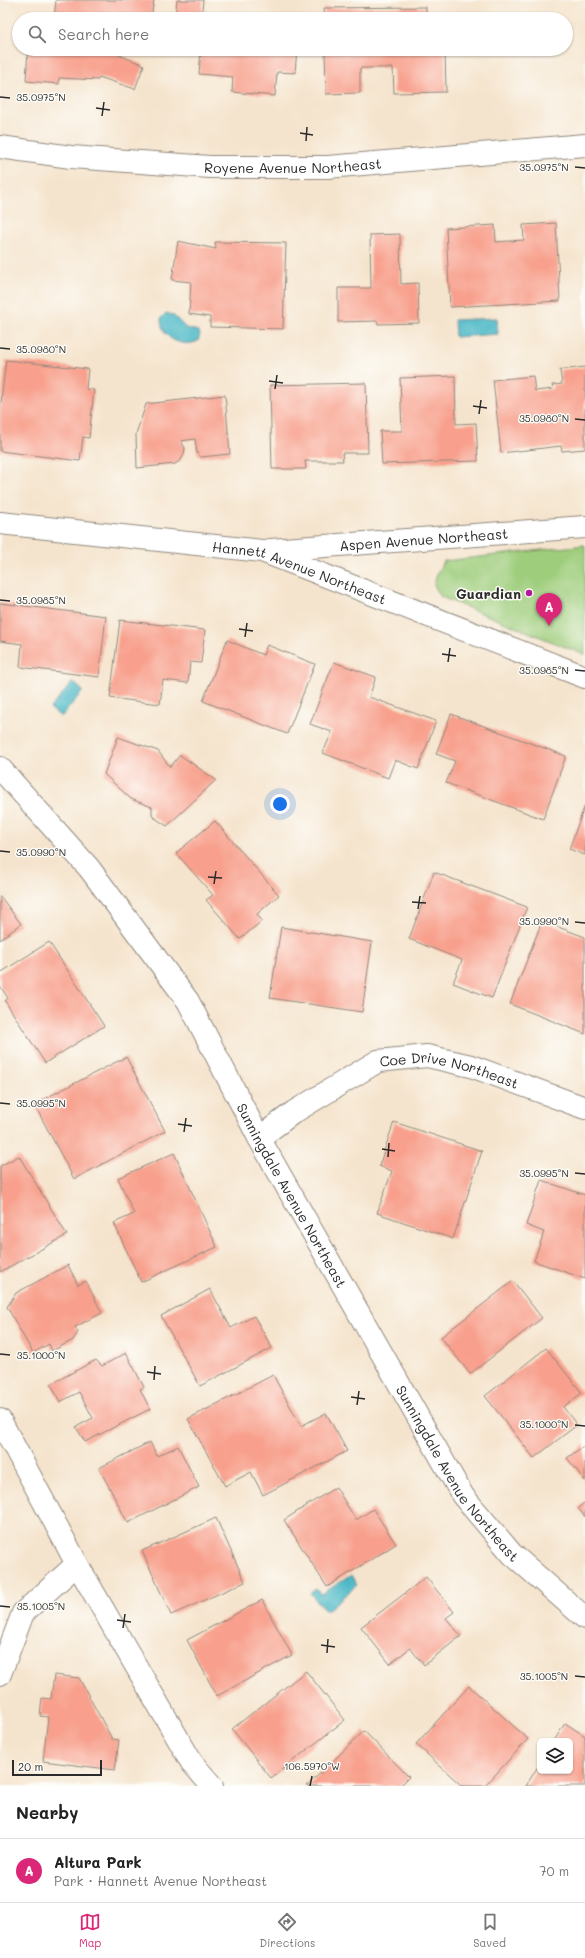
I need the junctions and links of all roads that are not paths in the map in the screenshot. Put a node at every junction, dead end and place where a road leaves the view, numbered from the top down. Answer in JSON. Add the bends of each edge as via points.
{"nodes":[{"id":1,"x":585,"y":145,"type":"edge"},
{"id":2,"x":0,"y":147,"type":"edge"},
{"id":3,"x":0,"y":523,"type":"edge"},
{"id":4,"x":585,"y":527,"type":"edge"},
{"id":5,"x":262,"y":551,"type":"junction"},
{"id":6,"x":585,"y":677,"type":"edge"},
{"id":7,"x":0,"y":768,"type":"edge"},
{"id":8,"x":585,"y":1108,"type":"edge"},
{"id":9,"x":259,"y":1138,"type":"junction"},
{"id":10,"x":0,"y":1420,"type":"edge"},
{"id":11,"x":77,"y":1564,"type":"junction"},
{"id":12,"x":585,"y":1618,"type":"edge"},
{"id":13,"x":0,"y":1674,"type":"edge"},
{"id":14,"x":212,"y":1786,"type":"edge"}],
"edges":[{"from":1,"to":2,"type":"street","name":"Royene Avenue Northeast","via":[[328,167],[210,167],[71,156]]},
{"from":3,"to":5,"type":"street","name":"Hannett Avenue Northeast"},
{"from":4,"to":5,"type":"street","name":"Aspen Avenue Northeast"},
{"from":5,"to":6,"type":"street","name":"Hannett Avenue Northeast"},
{"from":7,"to":9,"type":"street","name":"Sunningdale Avenue Northeast","via":[[89,868],[188,1001]]},
{"from":8,"to":9,"type":"street","name":"Coe Drive Northeast","via":[[471,1066],[427,1056],[378,1062],[294,1112]]},
{"from":9,"to":12,"type":"street","name":"Sunningdale Avenue Northeast","via":[[463,1496],[512,1554]]},
{"from":10,"to":11,"type":"street"},
{"from":11,"to":13,"type":"street","via":[[23,1613]]},
{"from":11,"to":14,"type":"street","via":[[192,1763]]}]}
